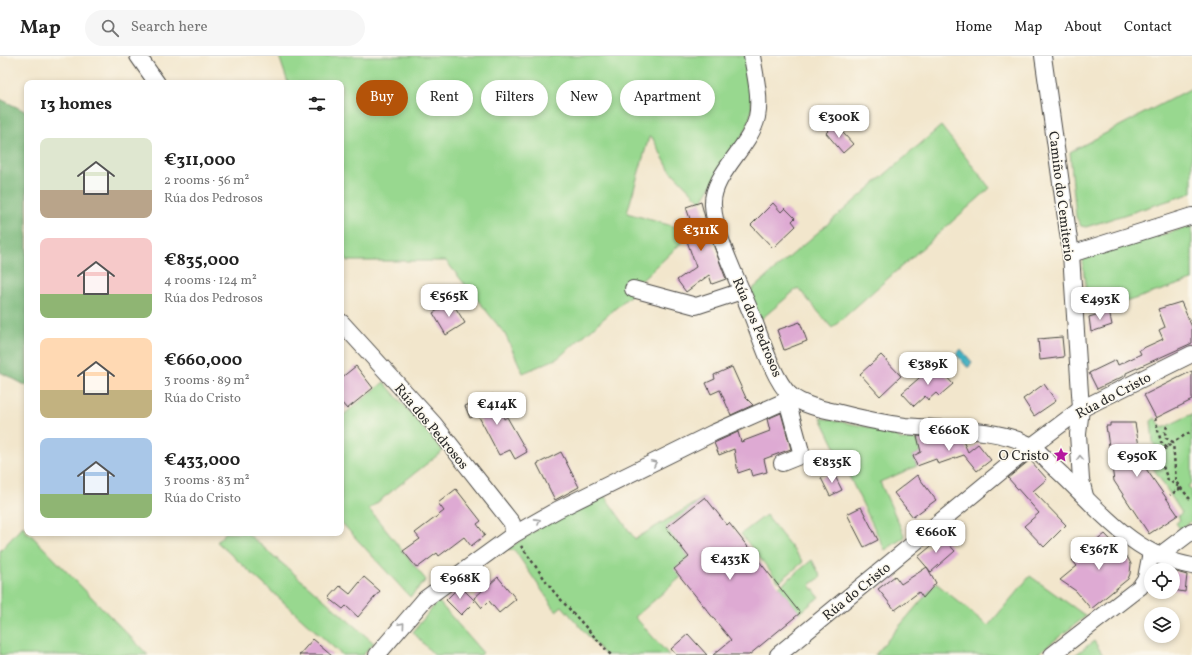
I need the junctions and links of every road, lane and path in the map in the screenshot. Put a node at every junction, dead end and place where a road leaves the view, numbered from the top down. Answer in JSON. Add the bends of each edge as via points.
{"nodes":[{"id":1,"x":138,"y":56,"type":"edge"},
{"id":2,"x":752,"y":56,"type":"edge"},
{"id":3,"x":1043,"y":56,"type":"edge"},
{"id":4,"x":154,"y":80,"type":"edge"},
{"id":5,"x":1192,"y":216,"type":"edge"},
{"id":6,"x":1070,"y":254,"type":"junction"},
{"id":7,"x":633,"y":289,"type":"dead end"},
{"id":8,"x":742,"y":291,"type":"junction"},
{"id":9,"x":344,"y":325,"type":"edge"},
{"id":10,"x":1192,"y":354,"type":"edge"},
{"id":11,"x":790,"y":395,"type":"junction"},
{"id":12,"x":1082,"y":409,"type":"junction"},
{"id":13,"x":1155,"y":418,"type":"dead end"},
{"id":14,"x":1167,"y":426,"type":"dead end"},
{"id":15,"x":1192,"y":431,"type":"edge"},
{"id":16,"x":1173,"y":442,"type":"junction"},
{"id":17,"x":1032,"y":446,"type":"junction"},
{"id":18,"x":1167,"y":448,"type":"junction"},
{"id":19,"x":1159,"y":454,"type":"dead end"},
{"id":20,"x":1161,"y":461,"type":"dead end"},
{"id":21,"x":782,"y":462,"type":"dead end"},
{"id":22,"x":1181,"y":488,"type":"junction"},
{"id":23,"x":1170,"y":495,"type":"dead end"},
{"id":24,"x":1085,"y":496,"type":"junction"},
{"id":25,"x":1190,"y":499,"type":"dead end"},
{"id":26,"x":1192,"y":531,"type":"edge"},
{"id":27,"x":513,"y":535,"type":"junction"},
{"id":28,"x":1155,"y":554,"type":"junction"},
{"id":29,"x":1192,"y":566,"type":"edge"},
{"id":30,"x":377,"y":655,"type":"edge"},
{"id":31,"x":611,"y":655,"type":"edge"},
{"id":32,"x":778,"y":655,"type":"edge"},
{"id":33,"x":1052,"y":655,"type":"edge"}],
"edges":[{"from":1,"to":4,"type":"street"},
{"from":2,"to":8,"type":"street","name":"Rúa dos Pedrosos","via":[[757,119],[748,138],[719,182],[713,202],[715,218]]},
{"from":3,"to":6,"type":"street","name":"Camiño do Cemiterio"},
{"from":5,"to":6,"type":"street"},
{"from":6,"to":12,"type":"street","name":"Camiño do Cemiterio"},
{"from":7,"to":8,"type":"street","via":[[696,306]]},
{"from":8,"to":11,"type":"street","name":"Rúa dos Pedrosos","via":[[776,374]]},
{"from":9,"to":27,"type":"street","name":"Rúa dos Pedrosos","via":[[434,424],[512,523]]},
{"from":10,"to":12,"type":"street","name":"Rúa do Cristo"},
{"from":11,"to":17,"type":"street","name":"Rúa dos Pedrosos","via":[[804,403],[866,419],[904,426],[988,433]]},
{"from":11,"to":21,"type":"street","via":[[788,404],[802,454]]},
{"from":27,"to":11,"type":"street","one_way":true,"via":[[556,510],[713,433],[783,402]]},
{"from":12,"to":17,"type":"street","name":"Rúa do Cristo"},
{"from":24,"to":12,"type":"street","name":"Camiño do Cemiterio","one_way":true,"via":[[1081,480],[1079,442]]},
{"from":13,"to":18,"type":"path","via":[[1161,442]]},
{"from":14,"to":16,"type":"path","via":[[1166,438]]},
{"from":15,"to":16,"type":"path"},
{"from":16,"to":18,"type":"path"},
{"from":16,"to":22,"type":"path","via":[[1176,482]]},
{"from":17,"to":24,"type":"street"},
{"from":17,"to":32,"type":"street","name":"Rúa do Cristo"},
{"from":18,"to":19,"type":"path"},
{"from":20,"to":22,"type":"path","via":[[1168,480]]},
{"from":22,"to":23,"type":"path"},
{"from":22,"to":25,"type":"path"},
{"from":24,"to":28,"type":"street","via":[[1116,529]]},
{"from":26,"to":28,"type":"street"},
{"from":30,"to":27,"type":"street","one_way":true,"via":[[425,599]]},
{"from":27,"to":31,"type":"path","via":[[554,592]]},
{"from":28,"to":29,"type":"street","via":[[1174,563]]},
{"from":28,"to":33,"type":"street","via":[[1140,588]]}]}
